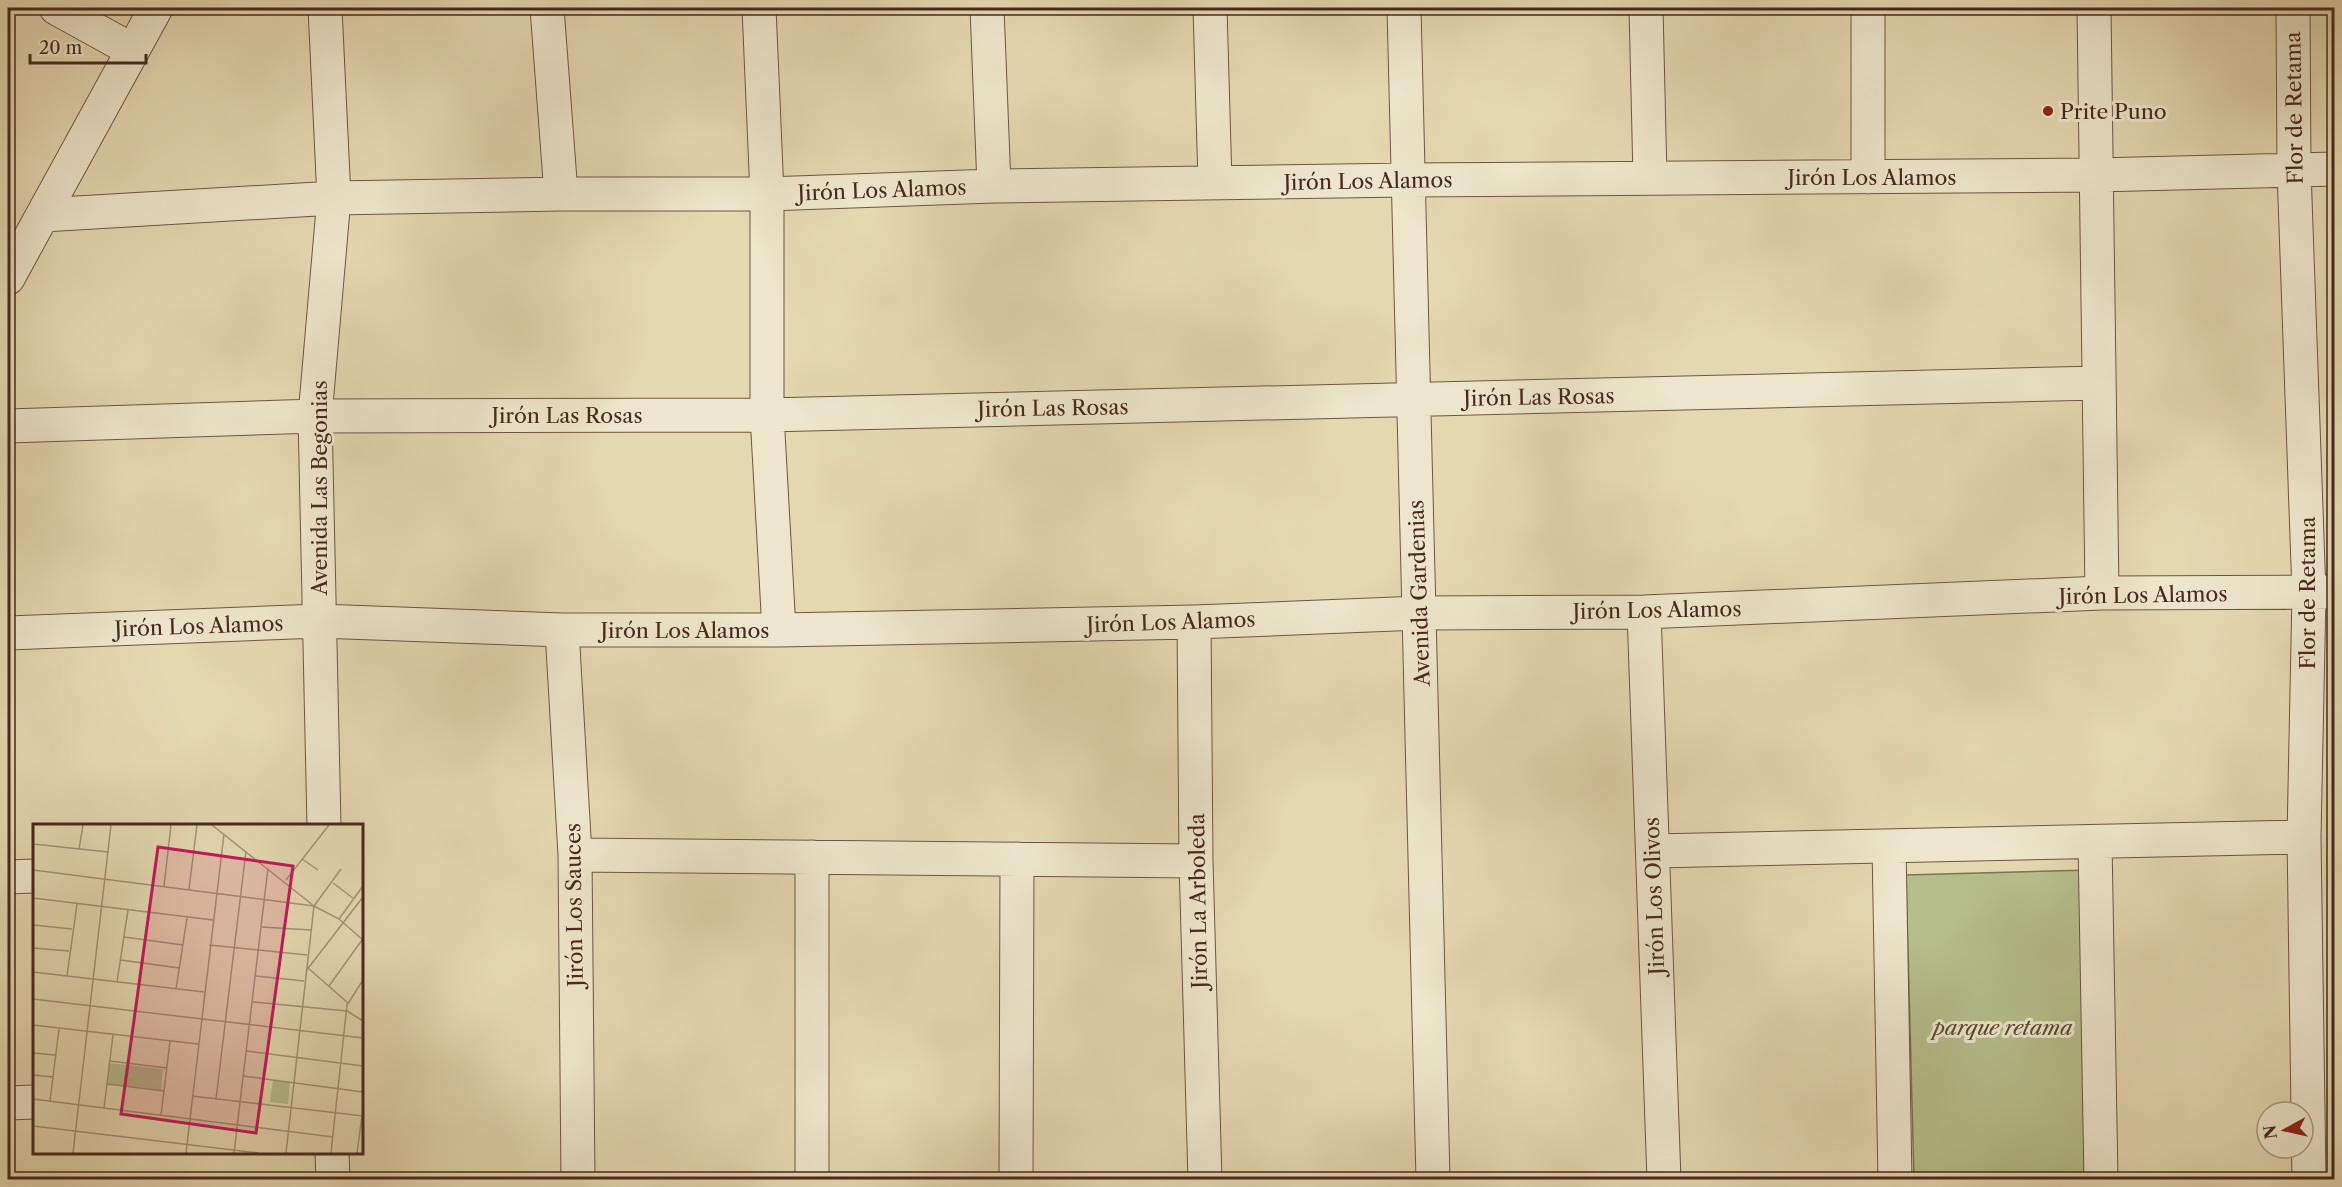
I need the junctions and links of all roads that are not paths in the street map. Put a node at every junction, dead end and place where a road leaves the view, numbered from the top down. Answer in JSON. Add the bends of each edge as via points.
{"nodes":[{"id":1,"x":56,"y":8,"type":"edge"},
{"id":2,"x":156,"y":8,"type":"edge"},
{"id":3,"x":325,"y":8,"type":"edge"},
{"id":4,"x":547,"y":8,"type":"edge"},
{"id":5,"x":759,"y":8,"type":"edge"},
{"id":6,"x":987,"y":8,"type":"edge"},
{"id":7,"x":1210,"y":8,"type":"edge"},
{"id":8,"x":1404,"y":8,"type":"edge"},
{"id":9,"x":1646,"y":8,"type":"edge"},
{"id":10,"x":1868,"y":8,"type":"edge"},
{"id":11,"x":2094,"y":8,"type":"edge"},
{"id":12,"x":2293,"y":8,"type":"edge"},
{"id":13,"x":132,"y":50,"type":"junction"},
{"id":14,"x":2295,"y":170,"type":"junction"},
{"id":15,"x":2334,"y":170,"type":"edge"},
{"id":16,"x":2096,"y":175,"type":"junction"},
{"id":17,"x":1868,"y":177,"type":"junction"},
{"id":18,"x":1650,"y":178,"type":"junction"},
{"id":19,"x":1408,"y":180,"type":"junction"},
{"id":20,"x":1215,"y":183,"type":"junction"},
{"id":21,"x":994,"y":186,"type":"junction"},
{"id":22,"x":561,"y":194,"type":"junction"},
{"id":23,"x":767,"y":194,"type":"junction"},
{"id":24,"x":334,"y":198,"type":"junction"},
{"id":25,"x":43,"y":214,"type":"junction"},
{"id":26,"x":8,"y":278,"type":"edge"},
{"id":27,"x":2099,"y":383,"type":"junction"},
{"id":28,"x":1413,"y":400,"type":"junction"},
{"id":29,"x":767,"y":415,"type":"junction"},
{"id":30,"x":315,"y":416,"type":"junction"},
{"id":31,"x":8,"y":426,"type":"edge"},
{"id":32,"x":2102,"y":593,"type":"junction"},
{"id":33,"x":2322,"y":593,"type":"edge"},
{"id":34,"x":1644,"y":612,"type":"junction"},
{"id":35,"x":1420,"y":613,"type":"junction"},
{"id":36,"x":319,"y":621,"type":"junction"},
{"id":37,"x":1194,"y":622,"type":"junction"},
{"id":38,"x":562,"y":630,"type":"junction"},
{"id":39,"x":779,"y":630,"type":"junction"},
{"id":40,"x":8,"y":633,"type":"edge"},
{"id":41,"x":324,"y":824,"type":"edge"},
{"id":42,"x":2304,"y":837,"type":"junction"},
{"id":43,"x":2095,"y":842,"type":"junction"},
{"id":44,"x":1889,"y":846,"type":"junction"},
{"id":45,"x":1653,"y":851,"type":"junction"},
{"id":46,"x":575,"y":855,"type":"junction"},
{"id":47,"x":812,"y":857,"type":"junction"},
{"id":48,"x":1017,"y":859,"type":"junction"},
{"id":49,"x":1196,"y":861,"type":"junction"},
{"id":50,"x":8,"y":876,"type":"edge"},
{"id":51,"x":33,"y":876,"type":"edge"},
{"id":52,"x":33,"y":1102,"type":"edge"},
{"id":53,"x":8,"y":1103,"type":"edge"},
{"id":54,"x":332,"y":1154,"type":"edge"},
{"id":55,"x":333,"y":1179,"type":"edge"},
{"id":56,"x":578,"y":1179,"type":"edge"},
{"id":57,"x":812,"y":1179,"type":"edge"},
{"id":58,"x":1016,"y":1179,"type":"edge"},
{"id":59,"x":1205,"y":1179,"type":"edge"},
{"id":60,"x":1433,"y":1179,"type":"edge"},
{"id":61,"x":1664,"y":1179,"type":"edge"},
{"id":62,"x":1895,"y":1179,"type":"edge"},
{"id":63,"x":2101,"y":1179,"type":"edge"},
{"id":64,"x":2309,"y":1179,"type":"edge"}],
"edges":[{"from":1,"to":13,"type":"street"},
{"from":2,"to":13,"type":"street"},
{"from":3,"to":24,"type":"street","name":"Avenida Las Begonias"},
{"from":4,"to":22,"type":"street"},
{"from":5,"to":23,"type":"street"},
{"from":6,"to":21,"type":"street"},
{"from":7,"to":20,"type":"street"},
{"from":8,"to":19,"type":"street","name":"Avenida Gardenias"},
{"from":9,"to":18,"type":"street"},
{"from":10,"to":17,"type":"street"},
{"from":11,"to":16,"type":"street"},
{"from":12,"to":14,"type":"street","name":"Flor de Retama"},
{"from":13,"to":25,"type":"street"},
{"from":14,"to":15,"type":"street","name":"Jirón Los Alamos"},
{"from":14,"to":16,"type":"street","name":"Jirón Los Alamos"},
{"from":14,"to":33,"type":"street","name":"Flor de Retama"},
{"from":16,"to":17,"type":"street","name":"Jirón Los Alamos"},
{"from":16,"to":27,"type":"street"},
{"from":17,"to":18,"type":"street","name":"Jirón Los Alamos"},
{"from":18,"to":19,"type":"street","name":"Jirón Los Alamos"},
{"from":19,"to":20,"type":"street","name":"Jirón Los Alamos"},
{"from":19,"to":28,"type":"street","name":"Avenida Gardenias"},
{"from":20,"to":21,"type":"street","name":"Jirón Los Alamos"},
{"from":21,"to":23,"type":"street","name":"Jirón Los Alamos"},
{"from":22,"to":23,"type":"street","name":"Jirón Los Alamos"},
{"from":22,"to":24,"type":"street","name":"Jirón Los Alamos"},
{"from":23,"to":29,"type":"street"},
{"from":24,"to":25,"type":"street","name":"Jirón Los Alamos"},
{"from":24,"to":30,"type":"street","name":"Avenida Las Begonias"},
{"from":25,"to":26,"type":"street"},
{"from":27,"to":28,"type":"street","name":"Jirón Las Rosas"},
{"from":27,"to":32,"type":"street"},
{"from":28,"to":29,"type":"street","name":"Jirón Las Rosas"},
{"from":28,"to":35,"type":"street","name":"Avenida Gardenias"},
{"from":29,"to":30,"type":"street","name":"Jirón Las Rosas"},
{"from":29,"to":39,"type":"street"},
{"from":30,"to":31,"type":"street","name":"Jirón Las Rosas"},
{"from":30,"to":36,"type":"street","name":"Avenida Las Begonias"},
{"from":32,"to":33,"type":"street","name":"Jirón Los Alamos"},
{"from":32,"to":34,"type":"street","name":"Jirón Los Alamos"},
{"from":33,"to":42,"type":"street","name":"Flor de Retama"},
{"from":34,"to":35,"type":"street","name":"Jirón Los Alamos"},
{"from":34,"to":45,"type":"street","name":"Jirón Los Olivos"},
{"from":35,"to":37,"type":"street","name":"Jirón Los Alamos"},
{"from":35,"to":60,"type":"street","name":"Avenida Gardenias"},
{"from":36,"to":38,"type":"street","name":"Jirón Los Alamos"},
{"from":36,"to":40,"type":"street","name":"Jirón Los Alamos"},
{"from":36,"to":41,"type":"street","name":"Avenida Las Begonias"},
{"from":37,"to":39,"type":"street","name":"Jirón Los Alamos"},
{"from":37,"to":49,"type":"street","name":"Jirón La Arboleda"},
{"from":38,"to":39,"type":"street","name":"Jirón Los Alamos"},
{"from":38,"to":46,"type":"street","name":"Jirón Los Sauces"},
{"from":42,"to":43,"type":"street"},
{"from":42,"to":64,"type":"street","name":"Flor de Retama"},
{"from":43,"to":44,"type":"street"},
{"from":43,"to":63,"type":"street"},
{"from":44,"to":45,"type":"street"},
{"from":44,"to":62,"type":"street"},
{"from":45,"to":61,"type":"street","name":"Jirón Los Olivos"},
{"from":46,"to":47,"type":"street"},
{"from":46,"to":56,"type":"street","name":"Jirón Los Sauces"},
{"from":47,"to":48,"type":"street"},
{"from":47,"to":57,"type":"street"},
{"from":48,"to":49,"type":"street"},
{"from":48,"to":58,"type":"street"},
{"from":49,"to":59,"type":"street","name":"Jirón La Arboleda"},
{"from":50,"to":51,"type":"street"},
{"from":52,"to":53,"type":"street"},
{"from":54,"to":55,"type":"street"}]}
